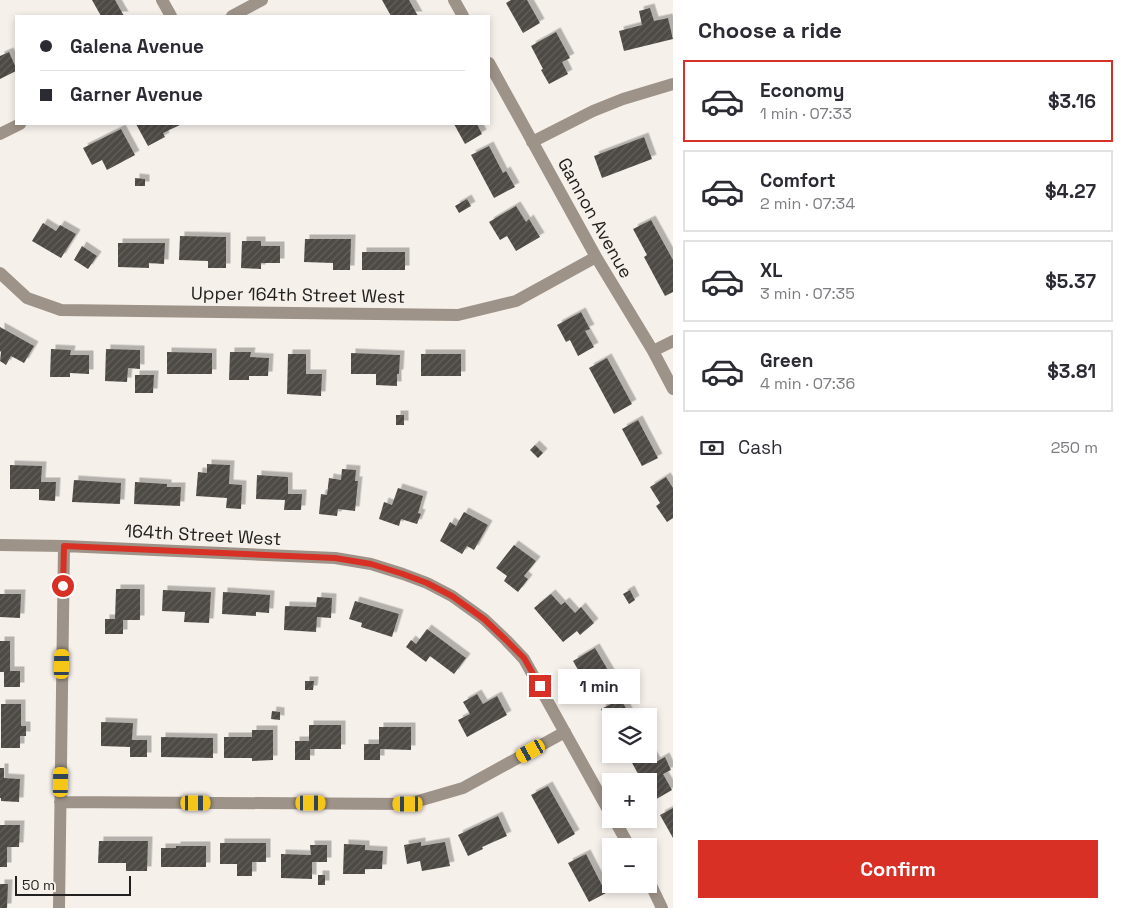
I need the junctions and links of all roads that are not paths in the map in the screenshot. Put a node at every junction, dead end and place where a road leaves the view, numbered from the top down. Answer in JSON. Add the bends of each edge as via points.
{"nodes":[{"id":1,"x":162,"y":0,"type":"edge"},
{"id":2,"x":262,"y":0,"type":"edge"},
{"id":3,"x":454,"y":0,"type":"edge"},
{"id":4,"x":170,"y":15,"type":"edge"},
{"id":5,"x":234,"y":15,"type":"edge"},
{"id":6,"x":462,"y":15,"type":"edge"},
{"id":7,"x":490,"y":65,"type":"edge"},
{"id":8,"x":673,"y":84,"type":"edge"},
{"id":9,"x":18,"y":125,"type":"edge"},
{"id":10,"x":0,"y":134,"type":"edge"},
{"id":11,"x":532,"y":142,"type":"junction"},
{"id":12,"x":596,"y":257,"type":"junction"},
{"id":13,"x":0,"y":273,"type":"edge"},
{"id":14,"x":673,"y":342,"type":"edge"},
{"id":15,"x":653,"y":351,"type":"junction"},
{"id":16,"x":673,"y":389,"type":"edge"},
{"id":17,"x":0,"y":545,"type":"edge"},
{"id":18,"x":64,"y":546,"type":"junction"},
{"id":19,"x":565,"y":732,"type":"junction"},
{"id":20,"x":602,"y":799,"type":"edge"},
{"id":21,"x":60,"y":802,"type":"junction"},
{"id":22,"x":655,"y":893,"type":"edge"},
{"id":23,"x":59,"y":908,"type":"edge"},
{"id":24,"x":662,"y":908,"type":"edge"}],
"edges":[{"from":1,"to":4,"type":"street"},
{"from":2,"to":5,"type":"street"},
{"from":3,"to":6,"type":"street"},
{"from":7,"to":11,"type":"street","name":"Gannon Avenue"},
{"from":8,"to":11,"type":"street","via":[[593,111]]},
{"from":9,"to":10,"type":"street"},
{"from":11,"to":12,"type":"street","name":"Gannon Avenue"},
{"from":12,"to":13,"type":"street","name":"Upper 164th Street West","via":[[516,300],[458,315],[61,310],[27,298]]},
{"from":12,"to":15,"type":"street","name":"Gannon Avenue"},
{"from":14,"to":15,"type":"street"},
{"from":15,"to":16,"type":"street","name":"Gannon Avenue"},
{"from":17,"to":18,"type":"street","name":"164th Street West"},
{"from":18,"to":19,"type":"street","name":"164th Street West","via":[[335,558],[403,574],[452,596],[506,640],[524,658]]},
{"from":18,"to":21,"type":"street"},
{"from":19,"to":20,"type":"street","name":"164th Street West"},
{"from":19,"to":21,"type":"street","via":[[463,788],[408,804]]},
{"from":21,"to":23,"type":"street"},
{"from":22,"to":24,"type":"street"}]}
